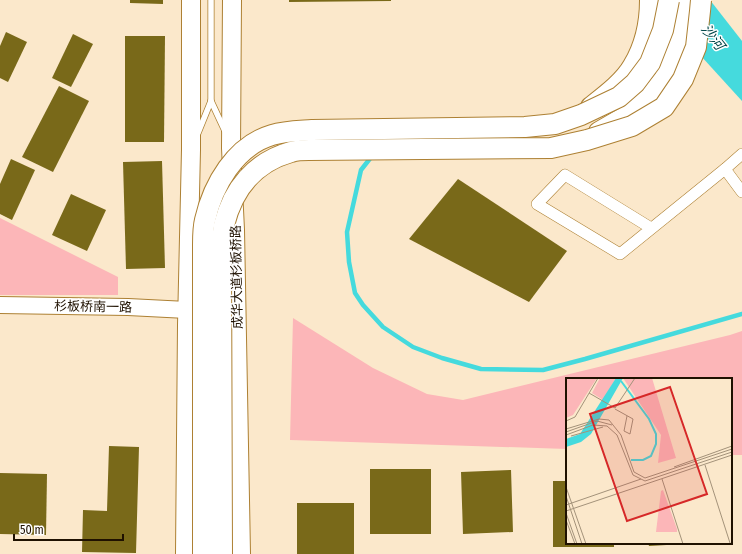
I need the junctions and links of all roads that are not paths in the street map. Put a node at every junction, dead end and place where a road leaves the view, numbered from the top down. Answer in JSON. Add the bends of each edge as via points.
{"nodes":[{"id":1,"x":191,"y":0,"type":"edge"},
{"id":2,"x":211,"y":0,"type":"edge"},
{"id":3,"x":232,"y":0,"type":"edge"},
{"id":4,"x":650,"y":0,"type":"edge"},
{"id":5,"x":669,"y":0,"type":"edge"},
{"id":6,"x":684,"y":0,"type":"edge"},
{"id":7,"x":701,"y":0,"type":"edge"},
{"id":8,"x":211,"y":100,"type":"junction"},
{"id":9,"x":581,"y":115,"type":"junction"},
{"id":10,"x":587,"y":140,"type":"junction"},
{"id":11,"x":232,"y":148,"type":"junction"},
{"id":12,"x":190,"y":150,"type":"junction"},
{"id":13,"x":742,"y":154,"type":"edge"},
{"id":14,"x":725,"y":169,"type":"junction"},
{"id":15,"x":742,"y":192,"type":"edge"},
{"id":16,"x":651,"y":228,"type":"junction"},
{"id":17,"x":0,"y":305,"type":"edge"},
{"id":18,"x":187,"y":310,"type":"junction"},
{"id":19,"x":185,"y":554,"type":"edge"},
{"id":20,"x":203,"y":554,"type":"edge"},
{"id":21,"x":222,"y":554,"type":"edge"},
{"id":22,"x":241,"y":554,"type":"edge"}],
"edges":[{"from":1,"to":12,"type":"main road"},
{"from":2,"to":8,"type":"lane"},
{"from":3,"to":11,"type":"main road","name":"成华大道杉板桥路"},
{"from":4,"to":9,"type":"highway","bridge":true,"via":[[647,27],[633,67],[603,98]]},
{"from":5,"to":9,"type":"highway","bridge":true,"via":[[663,30],[650,63],[635,83],[619,97]]},
{"from":6,"to":10,"type":"highway","bridge":true,"via":[[683,28],[664,79],[648,99],[625,117]]},
{"from":7,"to":10,"type":"highway","bridge":true,"via":[[696,47],[683,79],[664,107],[632,126]]},
{"from":8,"to":11,"type":"lane"},
{"from":8,"to":12,"type":"lane"},
{"from":9,"to":20,"type":"highway","bridge":true,"via":[[555,124],[525,127],[291,131],[271,135],[239,154],[220,180],[210,200],[204,222]]},
{"from":10,"to":21,"type":"highway","bridge":true,"via":[[551,148],[309,150],[274,158],[247,178],[231,206],[224,225],[221,246]]},
{"from":11,"to":22,"type":"main road","name":"成华大道杉板桥路"},
{"from":12,"to":18,"type":"main road"},
{"from":13,"to":14,"type":"street"},
{"from":14,"to":15,"type":"street"},
{"from":14,"to":16,"type":"street"},
{"from":16,"to":16,"type":"street","via":[[565,175],[537,204],[620,254]]},
{"from":17,"to":18,"type":"street","name":"杉板桥南一路"},
{"from":18,"to":19,"type":"main road"}]}
